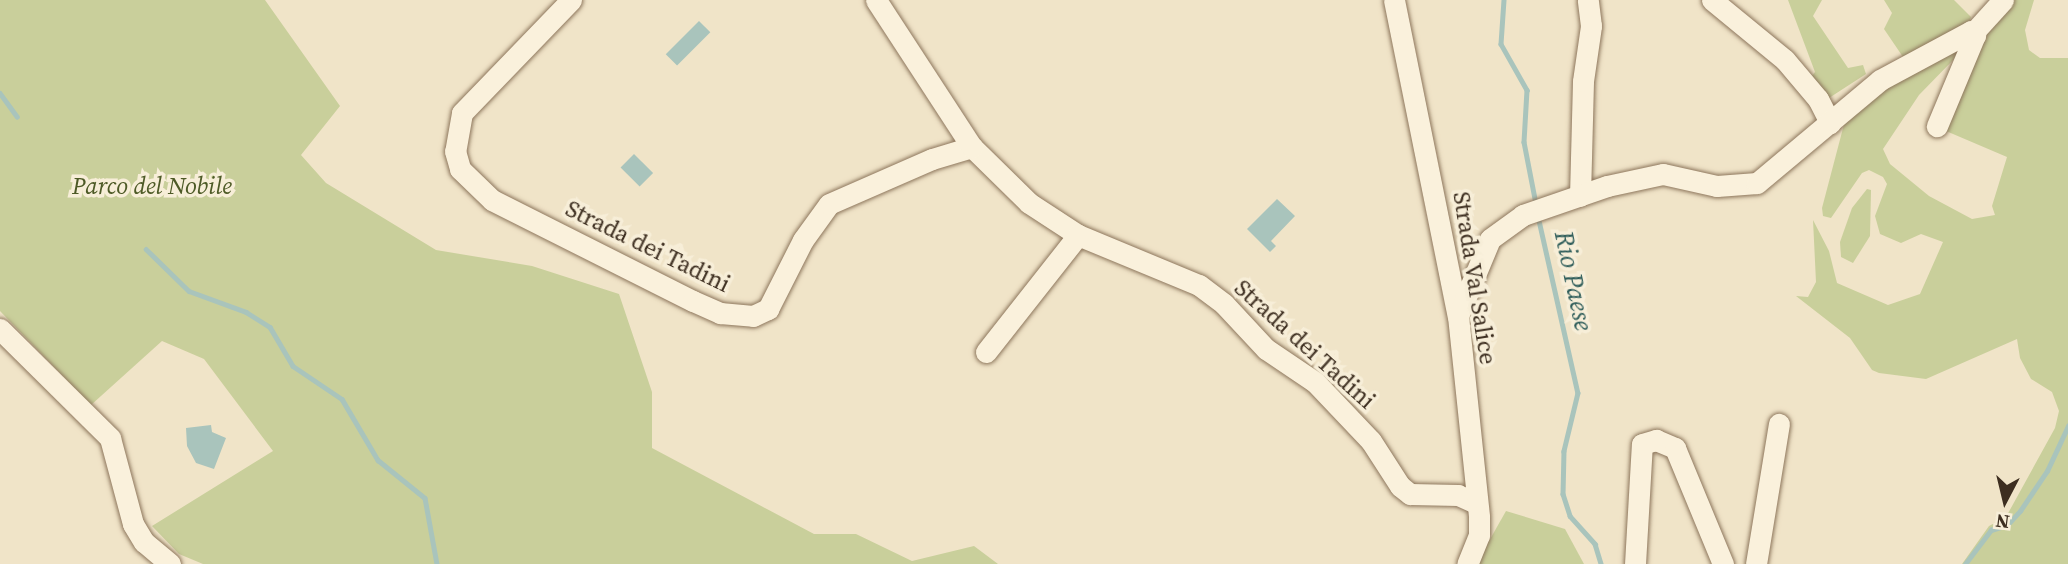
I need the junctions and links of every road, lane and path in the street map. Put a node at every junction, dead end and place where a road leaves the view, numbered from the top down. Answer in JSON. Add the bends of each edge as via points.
{"nodes":[{"id":1,"x":571,"y":0,"type":"edge"},
{"id":2,"x":876,"y":0,"type":"edge"},
{"id":3,"x":1394,"y":0,"type":"edge"},
{"id":4,"x":1588,"y":0,"type":"edge"},
{"id":5,"x":1712,"y":0,"type":"edge"},
{"id":6,"x":2003,"y":0,"type":"edge"},
{"id":7,"x":1975,"y":33,"type":"junction"},
{"id":8,"x":1830,"y":122,"type":"junction"},
{"id":9,"x":1937,"y":126,"type":"dead end"},
{"id":10,"x":972,"y":148,"type":"junction"},
{"id":11,"x":1580,"y":196,"type":"junction"},
{"id":12,"x":1078,"y":235,"type":"junction"},
{"id":13,"x":1458,"y":316,"type":"junction"},
{"id":14,"x":0,"y":328,"type":"edge"},
{"id":15,"x":986,"y":352,"type":"dead end"},
{"id":16,"x":1779,"y":424,"type":"dead end"},
{"id":17,"x":1476,"y":503,"type":"junction"},
{"id":18,"x":170,"y":564,"type":"edge"},
{"id":19,"x":1467,"y":564,"type":"edge"},
{"id":20,"x":1635,"y":564,"type":"edge"},
{"id":21,"x":1723,"y":564,"type":"edge"},
{"id":22,"x":1756,"y":564,"type":"edge"}],
"edges":[{"from":1,"to":10,"type":"street","name":"Strada dei Tadini","via":[[462,113],[455,151],[460,169],[474,188],[492,200],[720,313],[753,316],[768,309],[803,240],[829,204],[932,159]]},
{"from":2,"to":10,"type":"street","name":"Strada dei Tadini"},
{"from":3,"to":13,"type":"street","name":"Strada Val Salice"},
{"from":4,"to":11,"type":"street","via":[[1591,26],[1583,80]]},
{"from":5,"to":8,"type":"street","via":[[1785,60],[1818,99]]},
{"from":6,"to":7,"type":"street"},
{"from":7,"to":8,"type":"street","via":[[1955,37],[1880,80],[1839,109]]},
{"from":7,"to":9,"type":"street"},
{"from":8,"to":11,"type":"street","via":[[1757,183],[1717,186],[1663,174]]},
{"from":10,"to":12,"type":"street","name":"Strada dei Tadini","via":[[1029,203]]},
{"from":11,"to":13,"type":"street","via":[[1538,210],[1490,239]]},
{"from":12,"to":15,"type":"street"},
{"from":12,"to":17,"type":"street","name":"Strada dei Tadini","via":[[1199,285],[1224,304],[1266,349],[1315,382],[1371,441],[1410,494],[1458,495]]},
{"from":13,"to":17,"type":"street","name":"Strada Val Salice"},
{"from":14,"to":18,"type":"street","via":[[110,438],[133,524],[144,542]]},
{"from":16,"to":22,"type":"street"},
{"from":17,"to":19,"type":"street","name":"Strada Val Salice","via":[[1479,535]]},
{"from":20,"to":21,"type":"street","via":[[1642,444],[1656,440],[1675,448]]}]}
